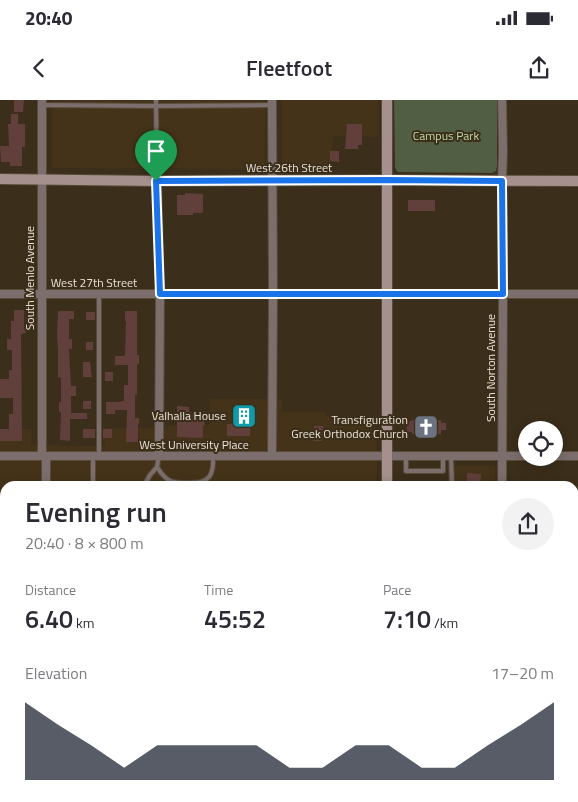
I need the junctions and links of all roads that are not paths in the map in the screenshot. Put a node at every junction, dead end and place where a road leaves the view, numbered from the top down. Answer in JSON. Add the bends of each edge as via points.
{"nodes":[{"id":1,"x":156,"y":100,"type":"edge"},
{"id":2,"x":387,"y":100,"type":"edge"},
{"id":3,"x":502,"y":100,"type":"edge"},
{"id":4,"x":272,"y":102,"type":"edge"},
{"id":5,"x":42,"y":103,"type":"edge"},
{"id":6,"x":156,"y":106,"type":"junction"},
{"id":7,"x":0,"y":180,"type":"edge"},
{"id":8,"x":42,"y":180,"type":"junction"},
{"id":9,"x":272,"y":180,"type":"junction"},
{"id":10,"x":387,"y":180,"type":"junction"},
{"id":11,"x":156,"y":181,"type":"junction"},
{"id":12,"x":502,"y":181,"type":"junction"},
{"id":13,"x":578,"y":181,"type":"edge"},
{"id":14,"x":0,"y":294,"type":"edge"},
{"id":15,"x":42,"y":294,"type":"junction"},
{"id":16,"x":99,"y":294,"type":"junction"},
{"id":17,"x":160,"y":294,"type":"junction"},
{"id":18,"x":273,"y":294,"type":"junction"},
{"id":19,"x":387,"y":294,"type":"junction"},
{"id":20,"x":503,"y":294,"type":"junction"},
{"id":21,"x":578,"y":294,"type":"edge"},
{"id":22,"x":0,"y":456,"type":"edge"},
{"id":23,"x":44,"y":456,"type":"junction"},
{"id":24,"x":96,"y":456,"type":"junction"},
{"id":25,"x":159,"y":456,"type":"junction"},
{"id":26,"x":213,"y":456,"type":"junction"},
{"id":27,"x":272,"y":456,"type":"junction"},
{"id":28,"x":387,"y":456,"type":"junction"},
{"id":29,"x":406,"y":456,"type":"junction"},
{"id":30,"x":447,"y":456,"type":"junction"},
{"id":31,"x":502,"y":456,"type":"junction"},
{"id":32,"x":518,"y":456,"type":"edge"},
{"id":33,"x":563,"y":456,"type":"edge"},
{"id":34,"x":578,"y":456,"type":"edge"},
{"id":35,"x":157,"y":467,"type":"junction"},
{"id":36,"x":46,"y":481,"type":"edge"},
{"id":37,"x":93,"y":481,"type":"edge"},
{"id":38,"x":147,"y":481,"type":"edge"},
{"id":39,"x":170,"y":481,"type":"edge"},
{"id":40,"x":204,"y":481,"type":"edge"},
{"id":41,"x":387,"y":481,"type":"edge"},
{"id":42,"x":451,"y":481,"type":"edge"},
{"id":43,"x":502,"y":481,"type":"edge"}],
"edges":[{"from":1,"to":6,"type":"lane"},
{"from":2,"to":10,"type":"main road"},
{"from":3,"to":12,"type":"street","name":"South Norton Avenue"},
{"from":4,"to":6,"type":"lane"},
{"from":4,"to":9,"type":"street"},
{"from":5,"to":6,"type":"lane"},
{"from":5,"to":8,"type":"street","name":"South Menlo Avenue"},
{"from":6,"to":11,"type":"lane"},
{"from":7,"to":8,"type":"main road","name":"West 26th Street"},
{"from":8,"to":11,"type":"main road","name":"West 26th Street"},
{"from":8,"to":15,"type":"street","name":"South Menlo Avenue"},
{"from":9,"to":10,"type":"main road","name":"West 26th Street"},
{"from":9,"to":11,"type":"main road","name":"West 26th Street"},
{"from":9,"to":18,"type":"street"},
{"from":10,"to":12,"type":"main road","name":"West 26th Street"},
{"from":10,"to":19,"type":"main road"},
{"from":11,"to":17,"type":"street"},
{"from":12,"to":13,"type":"main road","name":"West 26th Street"},
{"from":12,"to":20,"type":"street","name":"South Norton Avenue"},
{"from":14,"to":15,"type":"street","name":"West 27th Street"},
{"from":15,"to":16,"type":"street","name":"West 27th Street"},
{"from":15,"to":23,"type":"street","name":"South Menlo Avenue"},
{"from":16,"to":17,"type":"street","name":"West 27th Street"},
{"from":16,"to":24,"type":"lane"},
{"from":17,"to":18,"type":"street","name":"West 27th Street"},
{"from":17,"to":25,"type":"street"},
{"from":18,"to":19,"type":"street","name":"West 27th Street"},
{"from":18,"to":27,"type":"street"},
{"from":19,"to":20,"type":"street","name":"West 27th Street"},
{"from":19,"to":28,"type":"main road"},
{"from":20,"to":21,"type":"street","name":"West 27th Street"},
{"from":20,"to":31,"type":"street","name":"South Norton Avenue"},
{"from":22,"to":23,"type":"street","name":"West University Place"},
{"from":23,"to":24,"type":"street","name":"West University Place"},
{"from":23,"to":36,"type":"street","name":"South Menlo Avenue"},
{"from":24,"to":25,"type":"street","name":"West University Place"},
{"from":24,"to":37,"type":"lane"},
{"from":25,"to":26,"type":"street","name":"West University Place"},
{"from":25,"to":35,"type":"lane"},
{"from":26,"to":27,"type":"street","name":"West University Place"},
{"from":26,"to":40,"type":"lane","via":[[214,469]]},
{"from":27,"to":28,"type":"street","name":"West University Place"},
{"from":28,"to":29,"type":"street","name":"West University Place"},
{"from":28,"to":41,"type":"main road"},
{"from":29,"to":30,"type":"street","name":"West University Place"},
{"from":29,"to":30,"type":"lane","via":[[406,471],[443,471]]},
{"from":30,"to":31,"type":"street","name":"West University Place"},
{"from":30,"to":42,"type":"lane"},
{"from":31,"to":32,"type":"street","name":"West University Place"},
{"from":31,"to":43,"type":"street","name":"South Norton Avenue"},
{"from":33,"to":34,"type":"street"},
{"from":35,"to":38,"type":"lane"},
{"from":35,"to":39,"type":"lane"}]}
